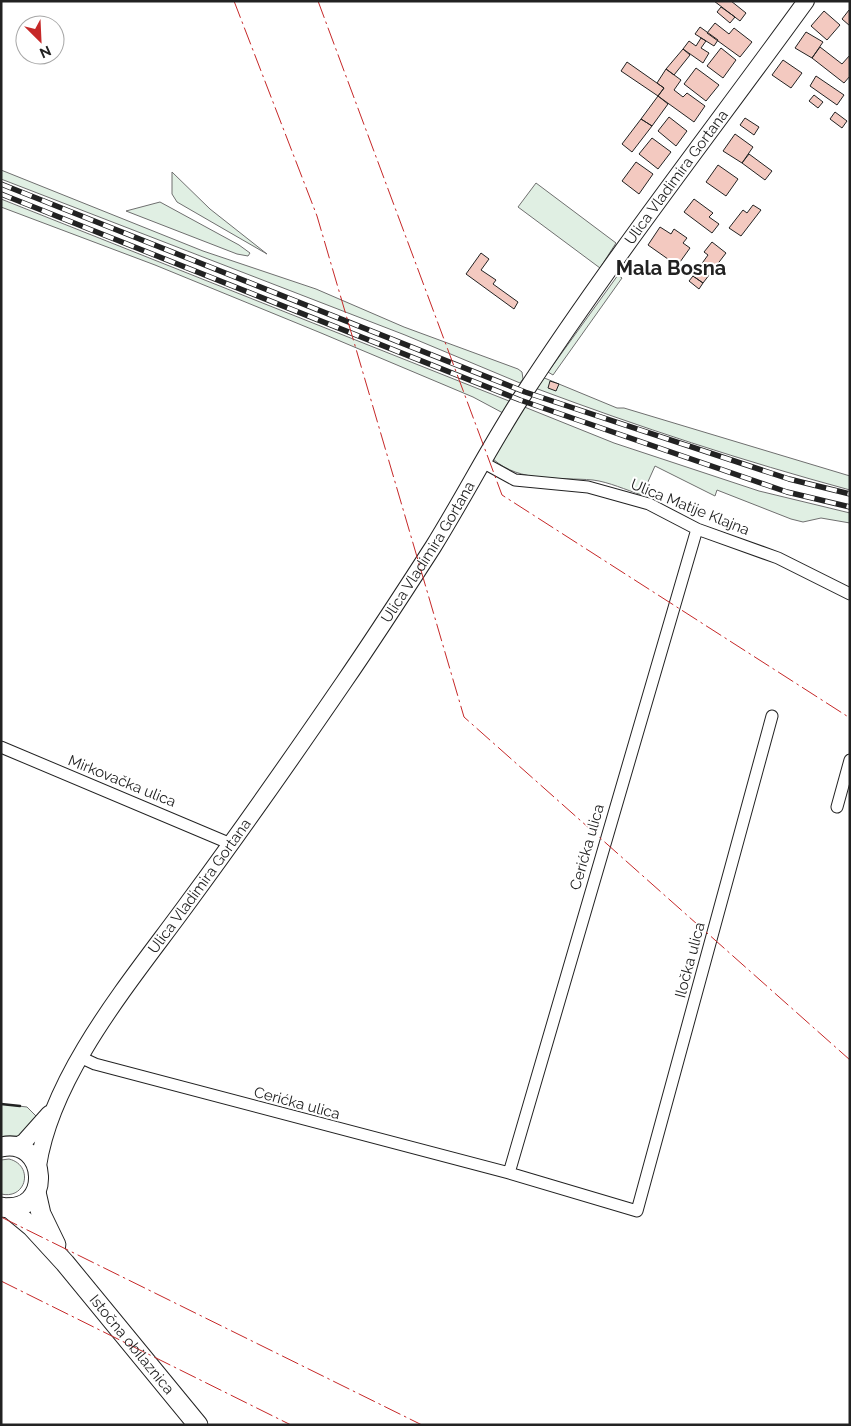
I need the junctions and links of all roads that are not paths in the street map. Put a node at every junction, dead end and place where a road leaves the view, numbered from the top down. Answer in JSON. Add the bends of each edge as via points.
{"nodes":[{"id":1,"x":806,"y":1,"type":"edge"},
{"id":2,"x":484,"y":462,"type":"junction"},
{"id":3,"x":697,"y":529,"type":"junction"},
{"id":4,"x":850,"y":594,"type":"edge"},
{"id":5,"x":772,"y":716,"type":"dead end"},
{"id":6,"x":1,"y":748,"type":"edge"},
{"id":7,"x":850,"y":760,"type":"edge"},
{"id":8,"x":837,"y":807,"type":"dead end"},
{"id":9,"x":231,"y":844,"type":"junction"},
{"id":10,"x":80,"y":1057,"type":"junction"},
{"id":11,"x":56,"y":1106,"type":"junction"},
{"id":12,"x":5,"y":1147,"type":"edge"},
{"id":13,"x":38,"y":1166,"type":"junction"},
{"id":14,"x":508,"y":1173,"type":"junction"},
{"id":15,"x":36,"y":1192,"type":"junction"},
{"id":16,"x":5,"y":1208,"type":"edge"},
{"id":17,"x":637,"y":1211,"type":"joint"},
{"id":18,"x":65,"y":1263,"type":"junction"},
{"id":19,"x":198,"y":1425,"type":"edge"}],
"edges":[{"from":1,"to":2,"type":"main road","name":"Ulica Vladimira Gortana","via":[[646,218],[525,392]]},
{"from":2,"to":3,"type":"street","name":"Ulica Matije Klajna","via":[[515,480],[622,495],[649,504]]},
{"from":2,"to":9,"type":"main road","name":"Ulica Vladimira Gortana","via":[[345,680]]},
{"from":3,"to":4,"type":"street","name":"Ulica Matije Klajna","via":[[778,558]]},
{"from":3,"to":14,"type":"street","name":"Cerićka ulica"},
{"from":5,"to":17,"type":"street","name":"Iločka ulica"},
{"from":6,"to":9,"type":"street","name":"Mirkovačka ulica"},
{"from":7,"to":8,"type":"street"},
{"from":9,"to":10,"type":"main road","name":"Ulica Vladimira Gortana"},
{"from":10,"to":11,"type":"main road","name":"Ulica Vladimira Gortana"},
{"from":10,"to":14,"type":"street","name":"Cerićka ulica","via":[[95,1064]]},
{"from":11,"to":12,"type":"main road","name":"Ulica Vladimira Gortana","via":[[24,1142]]},
{"from":11,"to":13,"type":"main road","name":"Ulica Vladimira Gortana"},
{"from":12,"to":13,"type":"main road","via":[[24,1150]]},
{"from":13,"to":15,"type":"main road","name":"Istočna obilaznica","via":[[40,1175]]},
{"from":14,"to":17,"type":"street","name":"Cerićka ulica"},
{"from":15,"to":16,"type":"main road","via":[[20,1206]]},
{"from":15,"to":18,"type":"main road","name":"Istočna obilaznica","via":[[41,1214]]},
{"from":16,"to":18,"type":"main road","name":"Istočna obilaznica","via":[[32,1227]]},
{"from":18,"to":19,"type":"main road","name":"Istočna obilaznica"}]}
